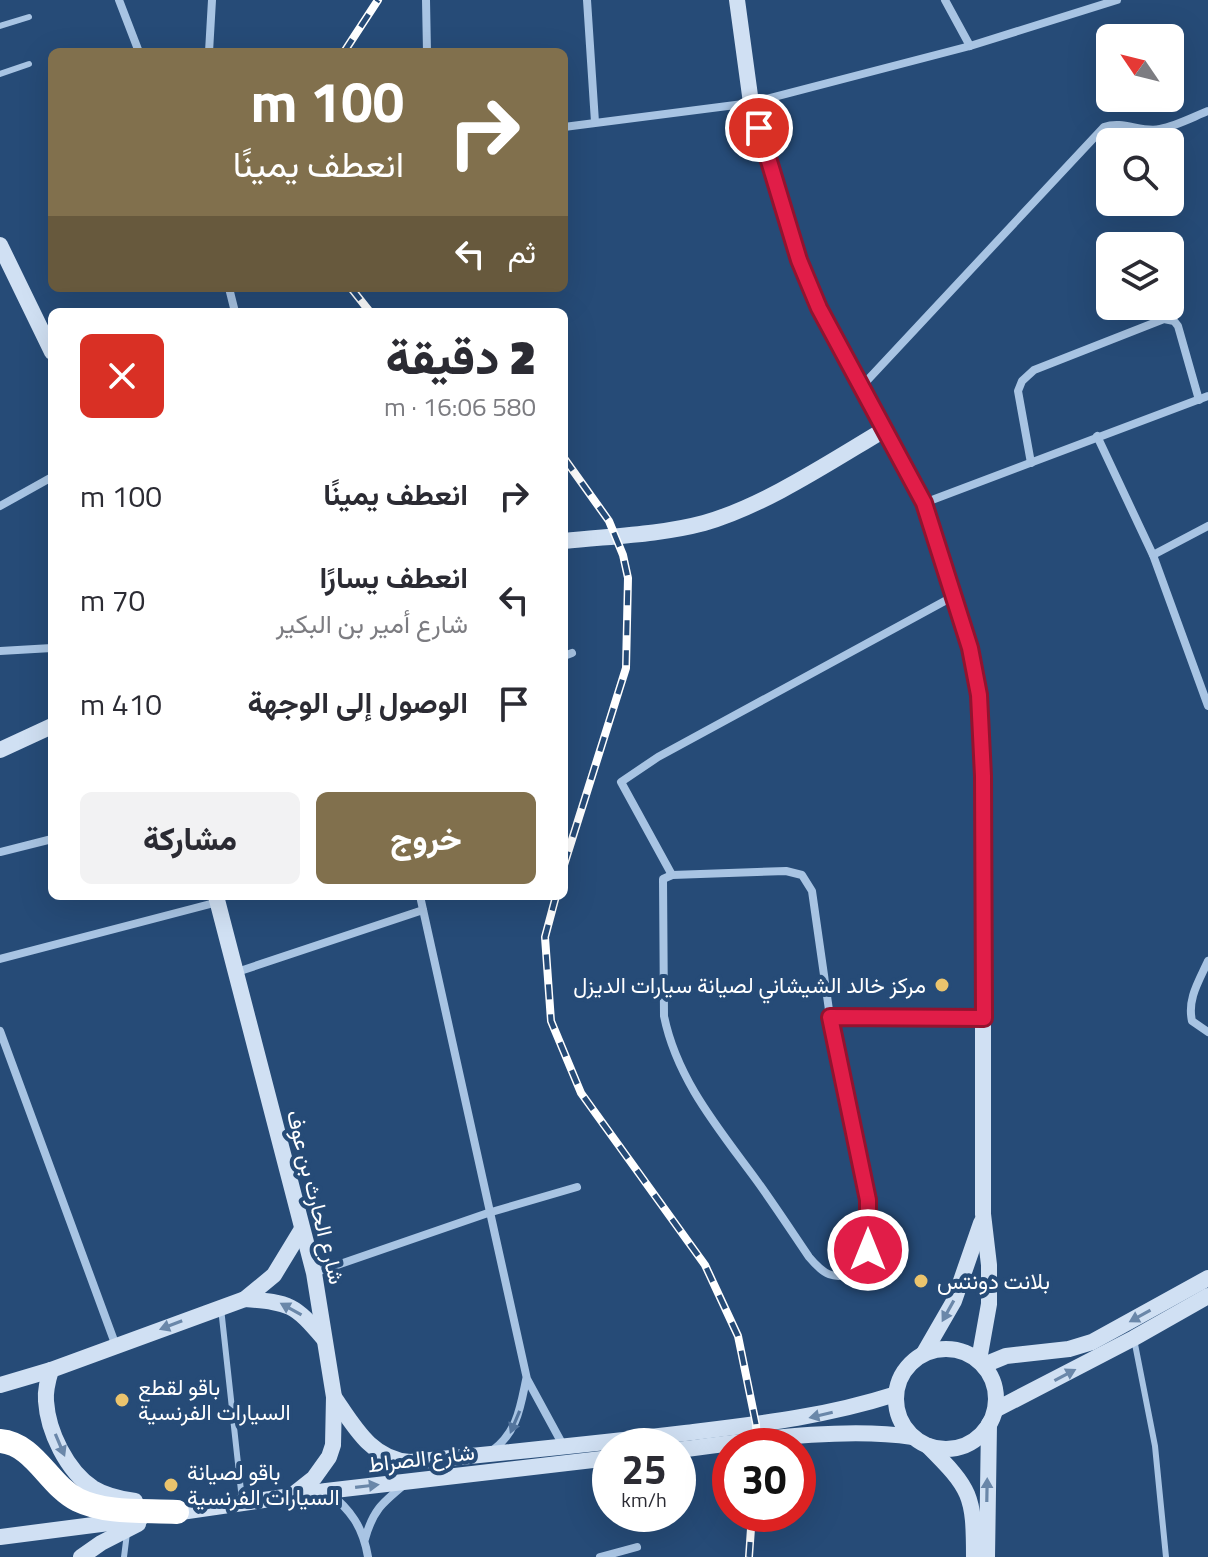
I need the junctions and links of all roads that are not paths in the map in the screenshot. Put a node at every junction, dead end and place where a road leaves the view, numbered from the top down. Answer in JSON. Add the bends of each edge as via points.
{"nodes":[{"id":1,"x":119,"y":0,"type":"edge"},
{"id":2,"x":212,"y":0,"type":"edge"},
{"id":3,"x":426,"y":0,"type":"edge"},
{"id":4,"x":587,"y":0,"type":"edge"},
{"id":5,"x":737,"y":0,"type":"edge"},
{"id":6,"x":945,"y":0,"type":"edge"},
{"id":7,"x":1117,"y":0,"type":"edge"},
{"id":8,"x":1102,"y":2,"type":"edge"},
{"id":9,"x":29,"y":17,"type":"dead end"},
{"id":10,"x":0,"y":26,"type":"edge"},
{"id":11,"x":970,"y":46,"type":"junction"},
{"id":12,"x":137,"y":48,"type":"edge"},
{"id":13,"x":209,"y":48,"type":"edge"},
{"id":14,"x":427,"y":48,"type":"edge"},
{"id":15,"x":29,"y":64,"type":"dead end"},
{"id":16,"x":0,"y":74,"type":"edge"},
{"id":17,"x":751,"y":103,"type":"junction"},
{"id":18,"x":1208,"y":111,"type":"edge"},
{"id":19,"x":595,"y":122,"type":"junction"},
{"id":20,"x":568,"y":126,"type":"edge"},
{"id":21,"x":0,"y":245,"type":"edge"},
{"id":22,"x":48,"y":344,"type":"edge"},
{"id":23,"x":861,"y":388,"type":"junction"},
{"id":24,"x":1203,"y":398,"type":"edge"},
{"id":25,"x":884,"y":430,"type":"junction"},
{"id":26,"x":1097,"y":436,"type":"junction"},
{"id":27,"x":1031,"y":463,"type":"junction"},
{"id":28,"x":48,"y":479,"type":"edge"},
{"id":29,"x":924,"y":503,"type":"junction"},
{"id":30,"x":0,"y":506,"type":"edge"},
{"id":31,"x":1208,"y":526,"type":"edge"},
{"id":32,"x":568,"y":541,"type":"edge"},
{"id":33,"x":1153,"y":555,"type":"junction"},
{"id":34,"x":954,"y":596,"type":"junction"},
{"id":35,"x":48,"y":648,"type":"edge"},
{"id":36,"x":0,"y":651,"type":"edge"},
{"id":37,"x":1208,"y":706,"type":"edge"},
{"id":38,"x":48,"y":728,"type":"edge"},
{"id":39,"x":0,"y":750,"type":"edge"},
{"id":40,"x":48,"y":840,"type":"edge"},
{"id":41,"x":0,"y":852,"type":"edge"},
{"id":42,"x":672,"y":875,"type":"junction"},
{"id":43,"x":213,"y":900,"type":"edge"},
{"id":44,"x":217,"y":900,"type":"edge"},
{"id":45,"x":421,"y":900,"type":"edge"},
{"id":46,"x":423,"y":910,"type":"junction"},
{"id":47,"x":0,"y":959,"type":"edge"},
{"id":48,"x":1208,"y":961,"type":"edge"},
{"id":49,"x":237,"y":972,"type":"junction"},
{"id":50,"x":830,"y":1017,"type":"junction"},
{"id":51,"x":984,"y":1018,"type":"junction"},
{"id":52,"x":0,"y":1031,"type":"edge"},
{"id":53,"x":1208,"y":1032,"type":"edge"},
{"id":54,"x":577,"y":1187,"type":"dead end"},
{"id":55,"x":488,"y":1213,"type":"junction"},
{"id":56,"x":983,"y":1214,"type":"junction"},
{"id":57,"x":302,"y":1229,"type":"junction"},
{"id":58,"x":314,"y":1273,"type":"junction"},
{"id":59,"x":1208,"y":1278,"type":"edge"},
{"id":60,"x":1208,"y":1296,"type":"edge"},
{"id":61,"x":245,"y":1299,"type":"junction"},
{"id":62,"x":221,"y":1306,"type":"junction"},
{"id":63,"x":1134,"y":1338,"type":"junction"},
{"id":64,"x":327,"y":1342,"type":"junction"},
{"id":65,"x":116,"y":1346,"type":"junction"},
{"id":66,"x":924,"y":1353,"type":"junction"},
{"id":67,"x":982,"y":1363,"type":"junction"},
{"id":68,"x":51,"y":1370,"type":"junction"},
{"id":69,"x":527,"y":1379,"type":"junction"},
{"id":70,"x":0,"y":1385,"type":"edge"},
{"id":71,"x":896,"y":1394,"type":"junction"},
{"id":72,"x":334,"y":1397,"type":"junction"},
{"id":73,"x":992,"y":1417,"type":"junction"},
{"id":74,"x":913,"y":1437,"type":"junction"},
{"id":75,"x":4,"y":1441,"type":"edge"},
{"id":76,"x":928,"y":1446,"type":"junction"},
{"id":77,"x":564,"y":1447,"type":"junction"},
{"id":78,"x":696,"y":1448,"type":"edge"},
{"id":79,"x":487,"y":1455,"type":"junction"},
{"id":80,"x":592,"y":1460,"type":"edge"},
{"id":81,"x":409,"y":1481,"type":"junction"},
{"id":82,"x":326,"y":1491,"type":"junction"},
{"id":83,"x":290,"y":1497,"type":"junction"},
{"id":84,"x":243,"y":1503,"type":"junction"},
{"id":85,"x":187,"y":1511,"type":"junction"},
{"id":86,"x":151,"y":1517,"type":"junction"},
{"id":87,"x":127,"y":1529,"type":"junction"},
{"id":88,"x":0,"y":1537,"type":"edge"},
{"id":89,"x":365,"y":1540,"type":"junction"},
{"id":90,"x":637,"y":1547,"type":"dead end"},
{"id":91,"x":81,"y":1557,"type":"edge"},
{"id":92,"x":124,"y":1557,"type":"edge"},
{"id":93,"x":368,"y":1557,"type":"edge"},
{"id":94,"x":600,"y":1557,"type":"edge"},
{"id":95,"x":974,"y":1557,"type":"edge"},
{"id":96,"x":987,"y":1557,"type":"edge"},
{"id":97,"x":1166,"y":1557,"type":"edge"}],
"edges":[{"from":1,"to":12,"type":"street"},
{"from":2,"to":13,"type":"street"},
{"from":3,"to":14,"type":"street"},
{"from":4,"to":19,"type":"street"},
{"from":5,"to":17,"type":"main road"},
{"from":6,"to":11,"type":"street"},
{"from":7,"to":8,"type":"street"},
{"from":8,"to":11,"type":"street"},
{"from":9,"to":10,"type":"lane"},
{"from":11,"to":17,"type":"street"},
{"from":15,"to":16,"type":"lane"},
{"from":17,"to":19,"type":"street"},
{"from":17,"to":23,"type":"main road","via":[[799,260]]},
{"from":18,"to":23,"type":"street","via":[[1160,129],[1120,123],[1104,127]]},
{"from":19,"to":20,"type":"street"},
{"from":21,"to":22,"type":"main road"},
{"from":23,"to":25,"type":"main road"},
{"from":24,"to":26,"type":"street"},
{"from":24,"to":27,"type":"street","via":[[1178,326],[1164,319],[1027,376],[1018,391]]},
{"from":25,"to":29,"type":"main road"},
{"from":25,"to":32,"type":"main road","via":[[760,500],[708,521]]},
{"from":26,"to":27,"type":"street"},
{"from":26,"to":33,"type":"street"},
{"from":27,"to":29,"type":"street"},
{"from":28,"to":30,"type":"street"},
{"from":29,"to":34,"type":"main road"},
{"from":31,"to":33,"type":"street"},
{"from":33,"to":37,"type":"street"},
{"from":34,"to":42,"type":"street","via":[[621,782]]},
{"from":34,"to":51,"type":"main road","via":[[979,695]]},
{"from":35,"to":36,"type":"street"},
{"from":38,"to":39,"type":"main road"},
{"from":40,"to":41,"type":"street"},
{"from":42,"to":50,"type":"street","via":[[802,875],[812,891]]},
{"from":42,"to":50,"type":"street","via":[[662,885],[662,995],[679,1064],[809,1257],[820,1271],[840,1278],[855,1273],[863,1262],[870,1232]]},
{"from":43,"to":47,"type":"street"},
{"from":44,"to":49,"type":"main road","name":"شارع الحارث بن عوف"},
{"from":45,"to":46,"type":"street"},
{"from":46,"to":49,"type":"street"},
{"from":46,"to":55,"type":"street"},
{"from":48,"to":53,"type":"street","via":[[1190,1009],[1192,1021]]},
{"from":49,"to":57,"type":"main road","name":"شارع الحارث بن عوف"},
{"from":50,"to":51,"type":"street"},
{"from":51,"to":56,"type":"main road"},
{"from":52,"to":65,"type":"street"},
{"from":54,"to":55,"type":"street"},
{"from":55,"to":58,"type":"street"},
{"from":55,"to":69,"type":"street"},
{"from":56,"to":66,"type":"main road","one_way":true,"via":[[954,1301]]},
{"from":56,"to":67,"type":"main road","via":[[989,1304]]},
{"from":57,"to":58,"type":"main road","name":"شارع الحارث بن عوف"},
{"from":57,"to":61,"type":"main road","via":[[274,1275]]},
{"from":58,"to":64,"type":"main road","name":"شارع الحارث بن عوف"},
{"from":59,"to":67,"type":"main road","one_way":true,"via":[[1092,1342]]},
{"from":60,"to":63,"type":"main road"},
{"from":61,"to":62,"type":"main road"},
{"from":64,"to":61,"type":"main road","one_way":true,"via":[[291,1306]]},
{"from":62,"to":65,"type":"main road","one_way":true},
{"from":62,"to":84,"type":"lane"},
{"from":73,"to":63,"type":"main road","one_way":true},
{"from":63,"to":97,"type":"lane","via":[[1155,1446]]},
{"from":64,"to":72,"type":"main road","name":"شارع الحارث بن عوف"},
{"from":65,"to":68,"type":"main road"},
{"from":66,"to":67,"type":"main road","via":[[957,1349]]},
{"from":66,"to":71,"type":"main road","via":[[905,1370]]},
{"from":67,"to":73,"type":"main road","via":[[996,1394]]},
{"from":68,"to":70,"type":"main road"},
{"from":68,"to":85,"type":"main road","one_way":true,"via":[[48,1415],[77,1475],[112,1497]]},
{"from":69,"to":77,"type":"street"},
{"from":69,"to":79,"type":"street","one_way":true,"via":[[512,1431]]},
{"from":71,"to":74,"type":"main road","via":[[897,1410]]},
{"from":71,"to":77,"type":"main road","name":"شارع الصراط","one_way":true,"via":[[806,1418]]},
{"from":72,"to":79,"type":"main road","name":"شارع الصراط","via":[[360,1435],[396,1461]]},
{"from":72,"to":83,"type":"main road","name":"شارع الحارث بن عوف","via":[[329,1457]]},
{"from":73,"to":76,"type":"main road","via":[[978,1437],[962,1446]]},
{"from":96,"to":73,"type":"main road","one_way":true},
{"from":74,"to":76,"type":"main road"},
{"from":74,"to":78,"type":"main road","via":[[869,1433]]},
{"from":75,"to":85,"type":"highway","via":[[27,1452],[79,1501],[104,1508]]},
{"from":76,"to":95,"type":"main road","via":[[957,1475],[970,1501]]},
{"from":77,"to":79,"type":"main road","name":"شارع الصراط"},
{"from":80,"to":81,"type":"main road","name":"شارع الصراط"},
{"from":82,"to":81,"type":"main road","name":"شارع الصراط","one_way":true},
{"from":81,"to":89,"type":"street","via":[[381,1503]]},
{"from":82,"to":83,"type":"main road","name":"شارع الصراط"},
{"from":82,"to":89,"type":"street","via":[[350,1511]]},
{"from":83,"to":84,"type":"main road","name":"شارع الصراط"},
{"from":84,"to":85,"type":"main road","name":"شارع الصراط"},
{"from":85,"to":86,"type":"main road","name":"شارع الصراط"},
{"from":86,"to":87,"type":"main road"},
{"from":86,"to":88,"type":"main road","name":"شارع الصراط"},
{"from":87,"to":91,"type":"main road"},
{"from":87,"to":92,"type":"lane"},
{"from":89,"to":93,"type":"street"},
{"from":90,"to":94,"type":"street"}]}
